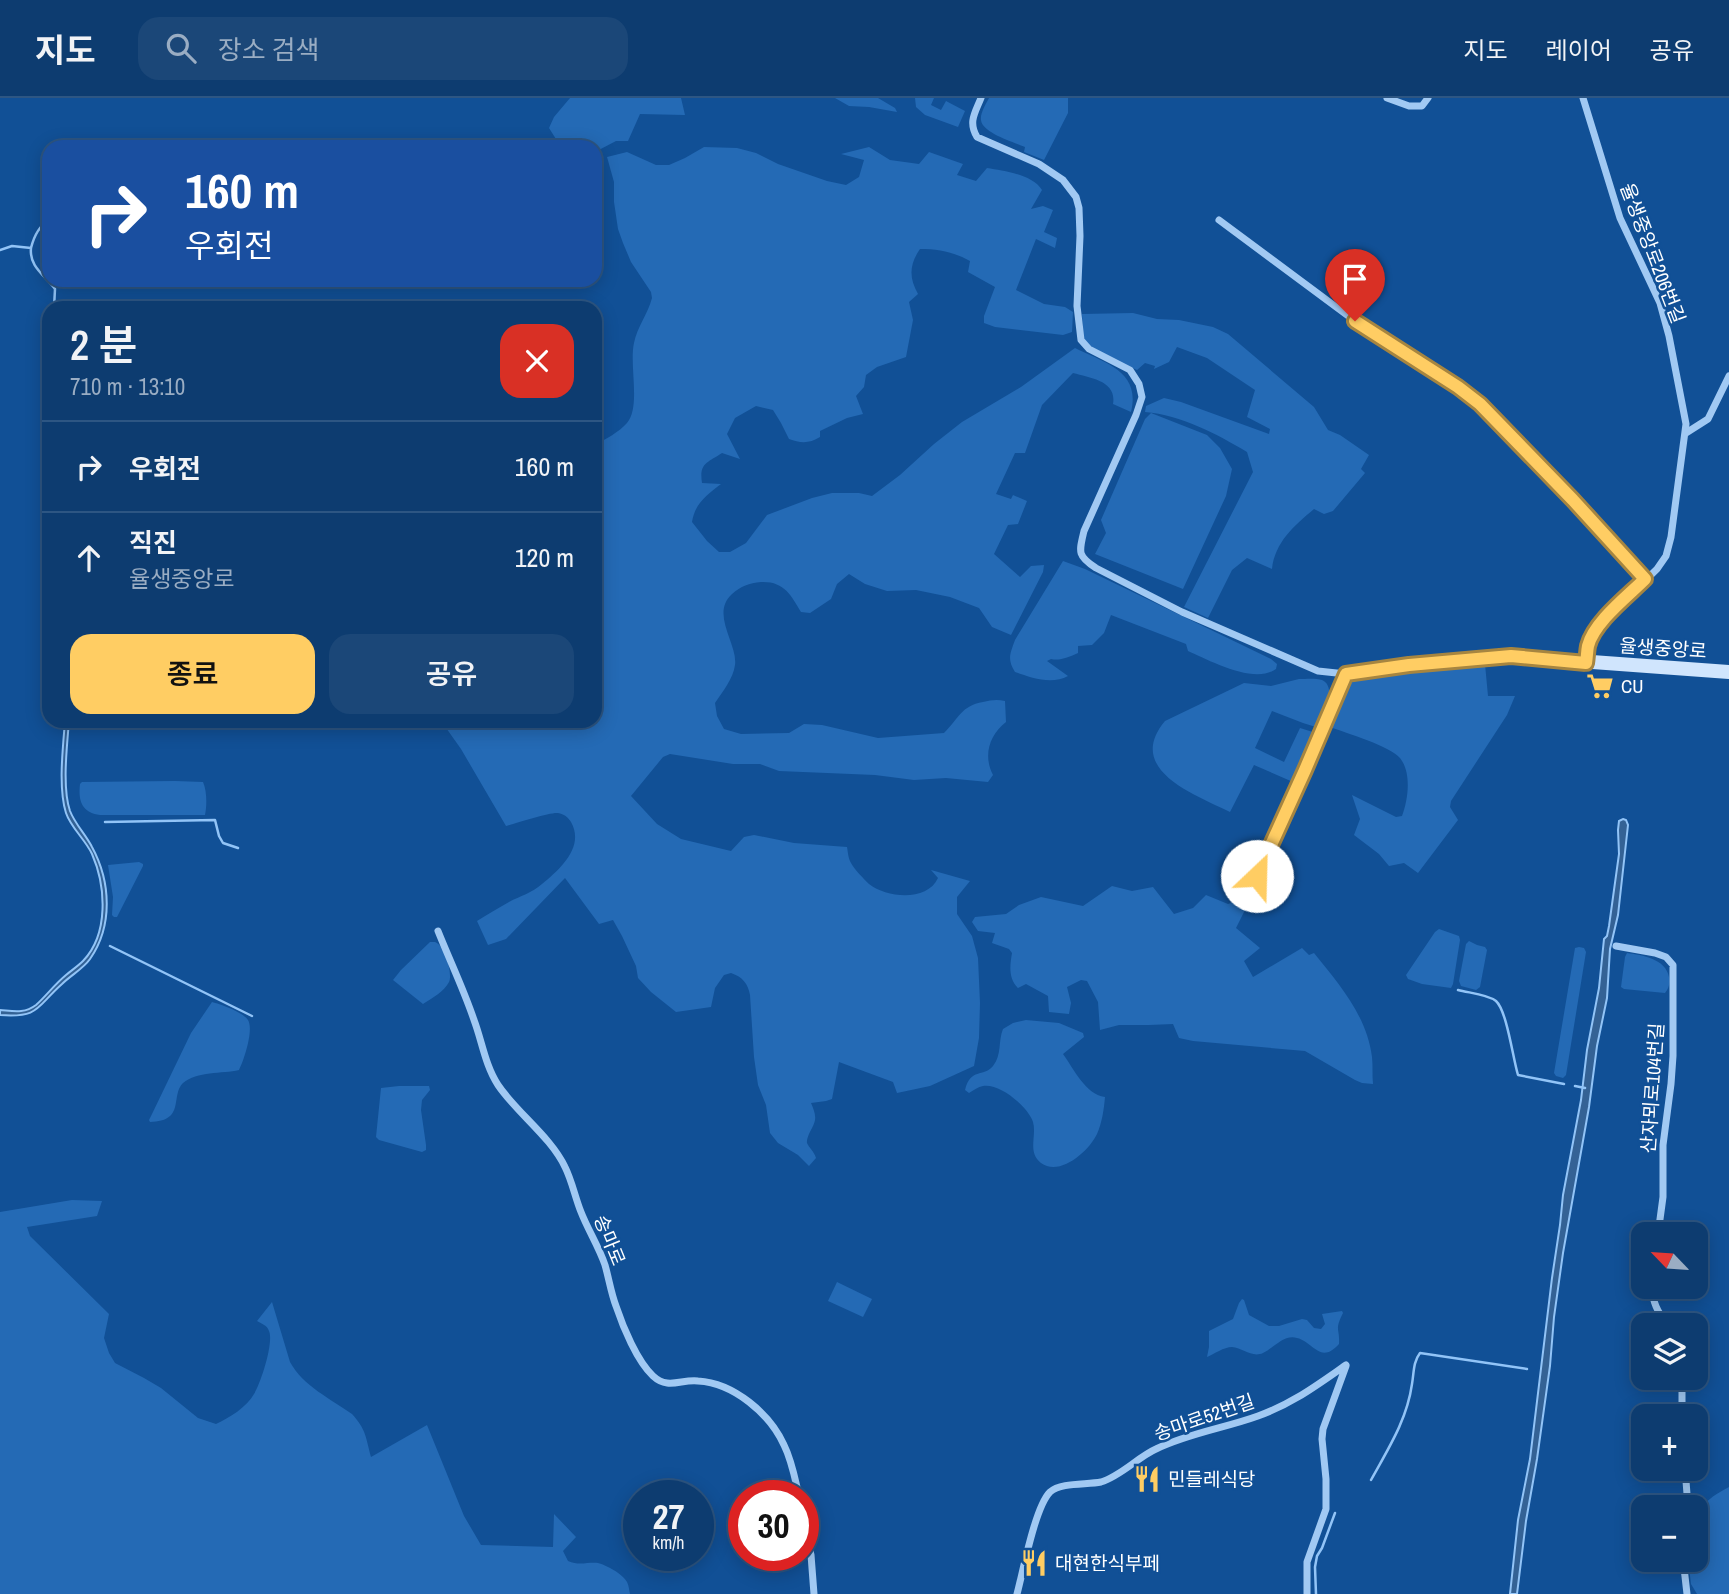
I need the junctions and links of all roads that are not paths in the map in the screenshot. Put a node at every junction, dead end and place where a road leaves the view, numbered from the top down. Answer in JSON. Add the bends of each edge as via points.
{"nodes":[{"id":1,"x":981,"y":98,"type":"edge"},
{"id":2,"x":1387,"y":98,"type":"edge"},
{"id":3,"x":1428,"y":98,"type":"edge"},
{"id":4,"x":1583,"y":98,"type":"edge"},
{"id":5,"x":1219,"y":220,"type":"dead end"},
{"id":6,"x":1729,"y":376,"type":"edge"},
{"id":7,"x":1686,"y":433,"type":"junction"},
{"id":8,"x":1645,"y":579,"type":"junction"},
{"id":9,"x":1511,"y":656,"type":"joint"},
{"id":10,"x":1586,"y":663,"type":"junction"},
{"id":11,"x":1729,"y":672,"type":"edge"},
{"id":12,"x":1346,"y":674,"type":"junction"},
{"id":13,"x":1257,"y":876,"type":"dead end"},
{"id":14,"x":438,"y":931,"type":"dead end"},
{"id":15,"x":1616,"y":946,"type":"dead end"},
{"id":16,"x":1659,"y":1222,"type":"edge"},
{"id":17,"x":795,"y":1480,"type":"edge"},
{"id":18,"x":812,"y":1571,"type":"edge"},
{"id":19,"x":1684,"y":1572,"type":"edge"},
{"id":20,"x":814,"y":1594,"type":"edge"},
{"id":21,"x":1017,"y":1594,"type":"edge"},
{"id":22,"x":1307,"y":1594,"type":"edge"},
{"id":23,"x":1687,"y":1594,"type":"edge"}],
"edges":[{"from":1,"to":12,"type":"street","via":[[973,117],[977,137],[1039,164],[1063,180],[1076,197],[1080,340],[1130,370],[1142,397],[1084,531],[1079,549],[1083,559],[1207,622],[1318,671]]},
{"from":2,"to":3,"type":"street","via":[[1416,107]]},
{"from":4,"to":7,"type":"street","name":"율생중앙로206번길","via":[[1620,218],[1660,303]]},
{"from":5,"to":8,"type":"street","via":[[1355,321],[1480,404]]},
{"from":6,"to":7,"type":"street","via":[[1708,419]]},
{"from":7,"to":8,"type":"street","name":"율생중앙로206번길","via":[[1669,547],[1662,563]]},
{"from":8,"to":10,"type":"street","name":"율생중앙로206번길","via":[[1595,632]]},
{"from":9,"to":10,"type":"street","name":"율생중앙로"},
{"from":9,"to":12,"type":"street"},
{"from":10,"to":11,"type":"street","name":"율생중앙로"},
{"from":12,"to":13,"type":"street"},
{"from":14,"to":17,"type":"street","name":"송마로","via":[[498,1085],[565,1166],[605,1264],[619,1314],[645,1366],[662,1383],[708,1382],[740,1396],[774,1429]]},
{"from":15,"to":16,"type":"street","name":"산자뫼로104번길","via":[[1655,953],[1673,965],[1673,1065],[1662,1145]]},
{"from":18,"to":20,"type":"street"},
{"from":19,"to":23,"type":"street"},
{"from":21,"to":22,"type":"street","name":"송마로52번길","via":[[1032,1535],[1050,1492],[1103,1481],[1155,1449],[1261,1415],[1298,1399],[1346,1366],[1323,1429],[1326,1509],[1307,1562]]}]}
